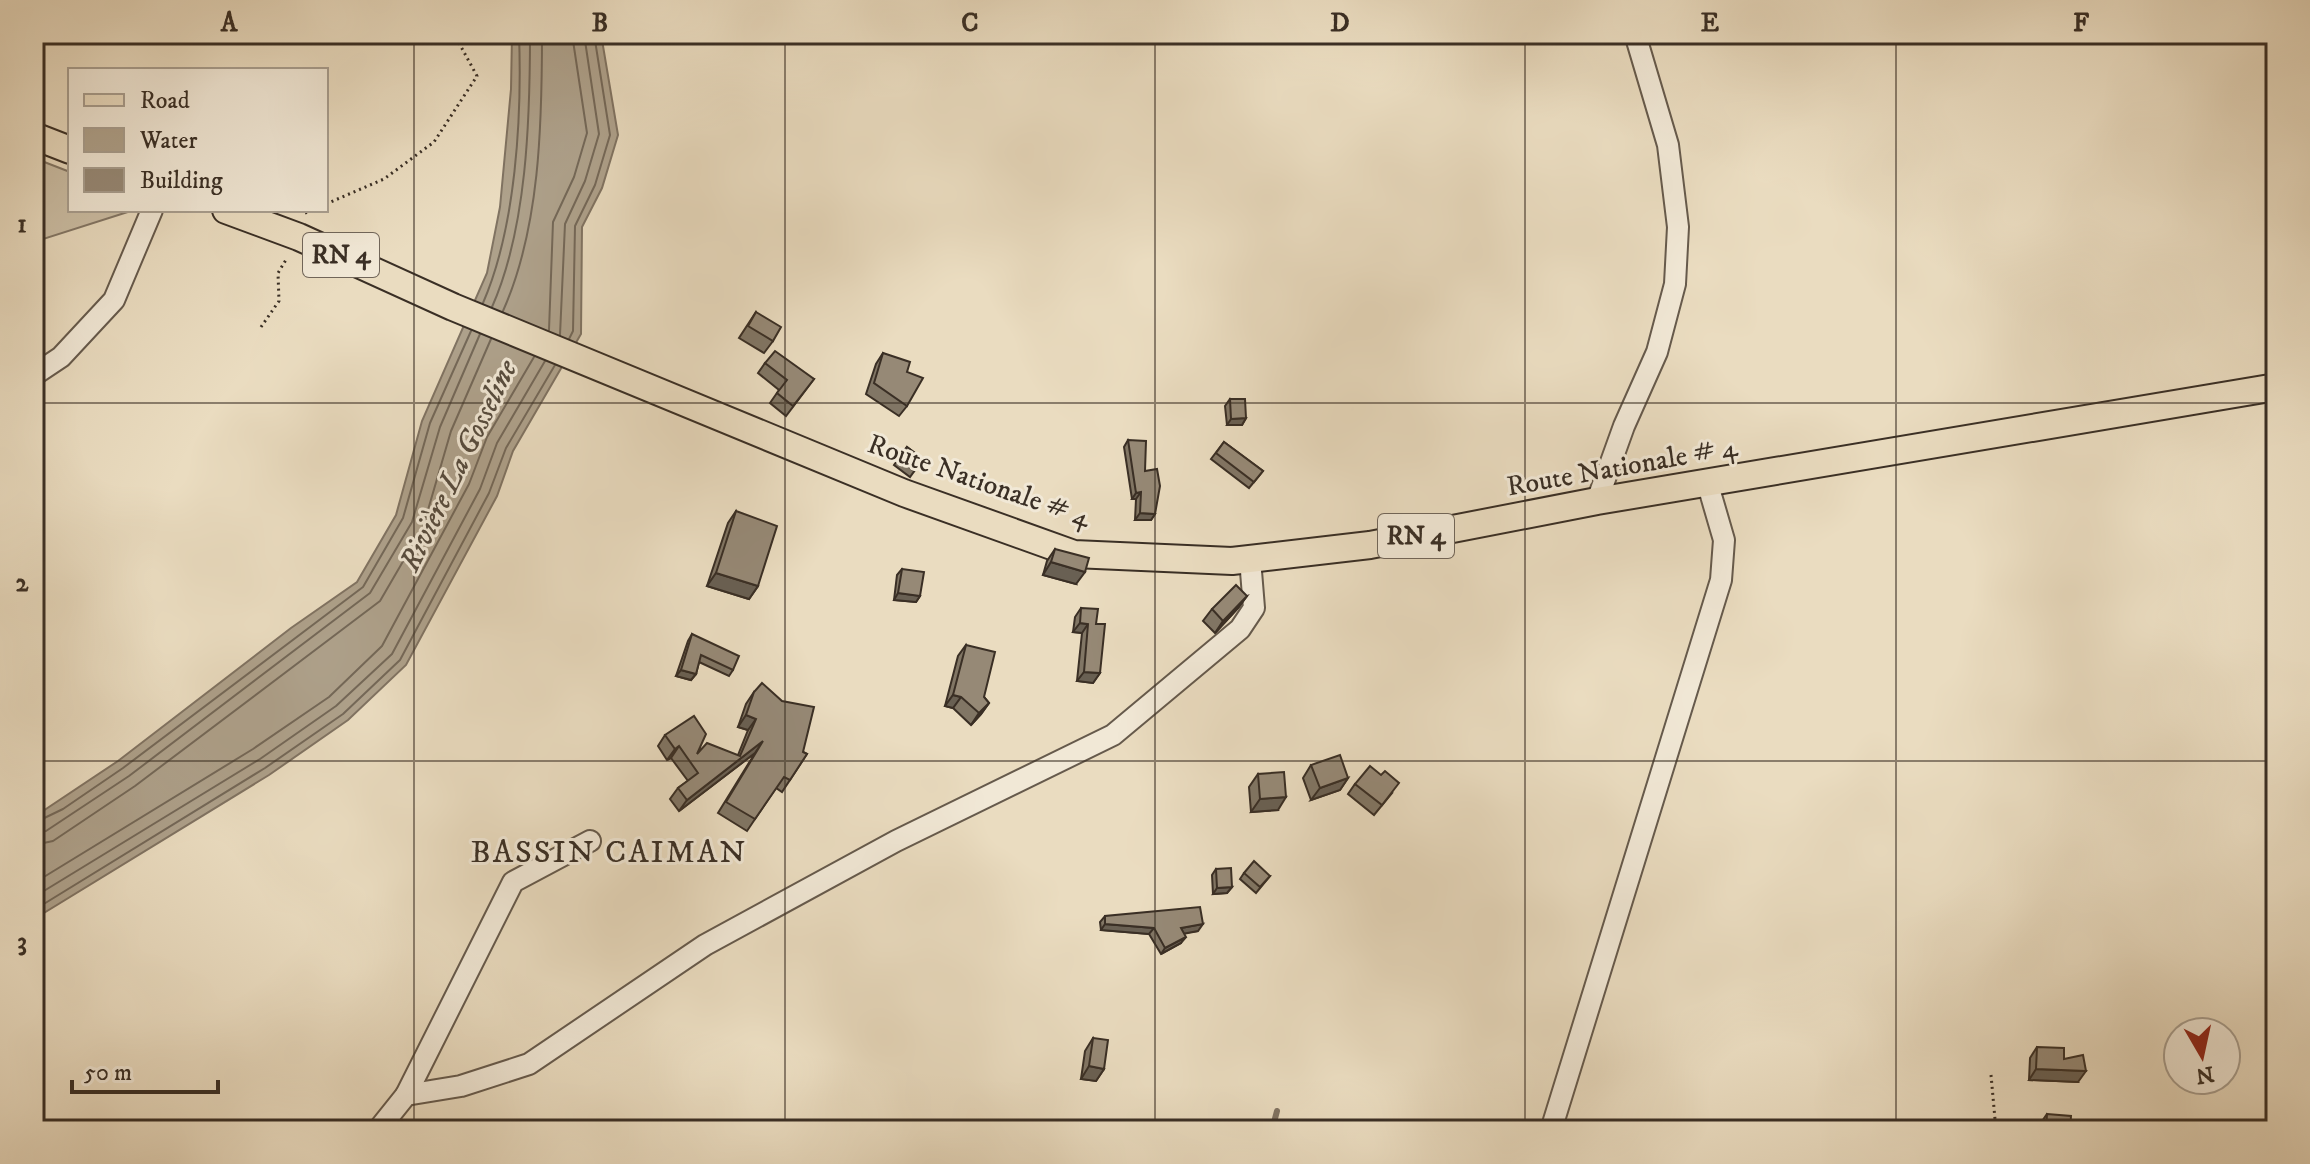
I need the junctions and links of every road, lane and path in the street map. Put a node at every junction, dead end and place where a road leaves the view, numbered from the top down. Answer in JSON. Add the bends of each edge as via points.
{"nodes":[{"id":1,"x":454,"y":34,"type":"edge"},
{"id":2,"x":1635,"y":34,"type":"edge"},
{"id":3,"x":34,"y":136,"type":"edge"},
{"id":4,"x":68,"y":149,"type":"edge"},
{"id":5,"x":328,"y":203,"type":"edge"},
{"id":6,"x":151,"y":212,"type":"edge"},
{"id":7,"x":231,"y":212,"type":"edge"},
{"id":8,"x":299,"y":237,"type":"junction"},
{"id":9,"x":261,"y":327,"type":"dead end"},
{"id":10,"x":34,"y":375,"type":"edge"},
{"id":11,"x":2276,"y":387,"type":"edge"},
{"id":12,"x":1708,"y":485,"type":"junction"},
{"id":13,"x":1597,"y":501,"type":"junction"},
{"id":14,"x":1250,"y":559,"type":"junction"},
{"id":15,"x":590,"y":841,"type":"dead end"},
{"id":16,"x":1991,"y":1075,"type":"dead end"},
{"id":17,"x":406,"y":1095,"type":"junction"},
{"id":18,"x":378,"y":1130,"type":"edge"},
{"id":19,"x":1551,"y":1130,"type":"edge"},
{"id":20,"x":1996,"y":1130,"type":"edge"}],
"edges":[{"from":1,"to":5,"type":"path","via":[[477,76],[434,142],[384,179]]},
{"from":2,"to":13,"type":"street","via":[[1668,145],[1678,227],[1675,284],[1657,352]]},
{"from":3,"to":4,"type":"main road"},
{"from":6,"to":10,"type":"street","via":[[114,300],[61,357]]},
{"from":7,"to":8,"type":"main road","name":"Route Nationale # 4","number":"RN 4"},
{"from":8,"to":9,"type":"path","via":[[278,273],[279,301]]},
{"from":8,"to":14,"type":"main road","name":"Route Nationale # 4","number":"RN 4","via":[[453,307],[904,493],[1074,554]]},
{"from":11,"to":12,"type":"main road","name":"Route Nationale # 4","number":"RN 4"},
{"from":12,"to":13,"type":"main road","name":"Route Nationale # 4","number":"RN 4"},
{"from":12,"to":19,"type":"street","via":[[1724,540],[1721,580]]},
{"from":13,"to":14,"type":"main road","name":"Route Nationale # 4","number":"RN 4","via":[[1370,545]]},
{"from":14,"to":17,"type":"street","via":[[1254,608],[1240,629],[1113,735],[896,841],[705,945],[529,1064],[461,1086]]},
{"from":15,"to":17,"type":"street","via":[[513,882]]},
{"from":16,"to":20,"type":"path"},
{"from":17,"to":18,"type":"street"}]}
